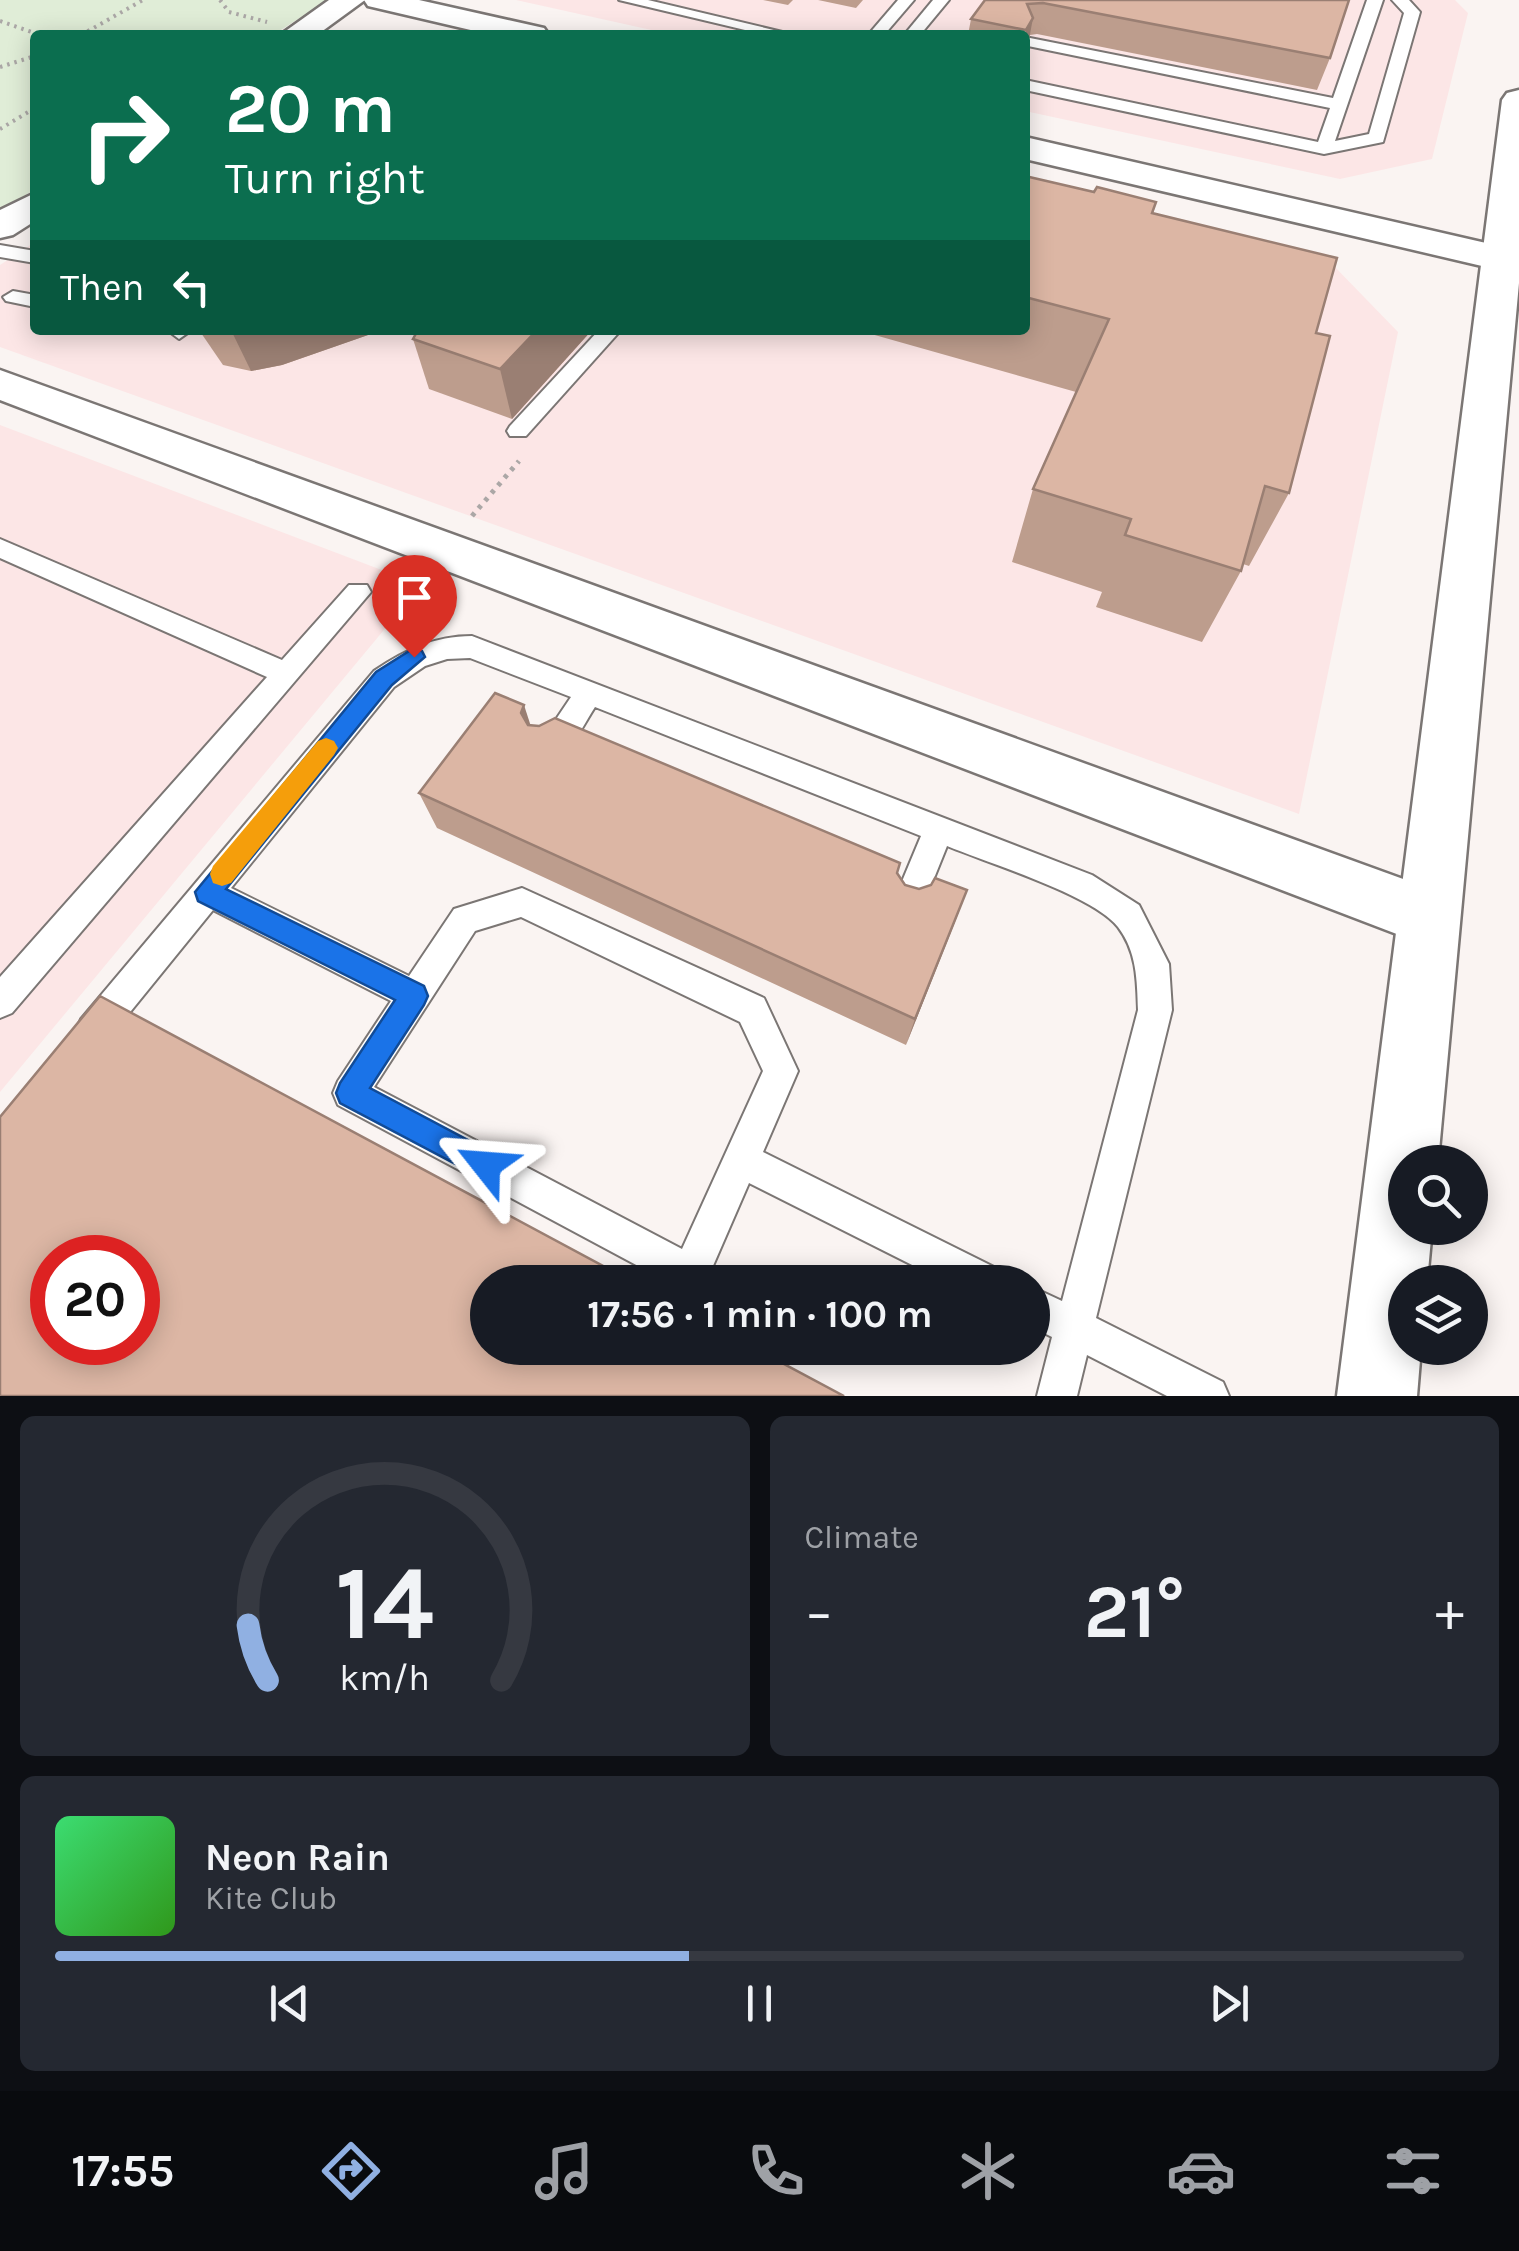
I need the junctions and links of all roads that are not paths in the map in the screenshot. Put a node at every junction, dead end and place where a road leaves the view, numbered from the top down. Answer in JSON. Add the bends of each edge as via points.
{"nodes":[{"id":1,"x":350,"y":0,"type":"edge"},
{"id":2,"x":379,"y":0,"type":"edge"},
{"id":3,"x":627,"y":0,"type":"edge"},
{"id":4,"x":906,"y":0,"type":"edge"},
{"id":5,"x":941,"y":0,"type":"edge"},
{"id":6,"x":1376,"y":0,"type":"edge"},
{"id":7,"x":1400,"y":0,"type":"edge"},
{"id":8,"x":304,"y":30,"type":"edge"},
{"id":9,"x":511,"y":30,"type":"edge"},
{"id":10,"x":764,"y":30,"type":"edge"},
{"id":11,"x":880,"y":30,"type":"edge"},
{"id":12,"x":916,"y":30,"type":"edge"},
{"id":13,"x":1030,"y":42,"type":"edge"},
{"id":14,"x":1030,"y":85,"type":"edge"},
{"id":15,"x":1184,"y":96,"type":"junction"},
{"id":16,"x":1519,"y":100,"type":"edge"},
{"id":17,"x":1340,"y":105,"type":"junction"},
{"id":18,"x":1030,"y":149,"type":"edge"},
{"id":19,"x":1324,"y":149,"type":"junction"},
{"id":20,"x":30,"y":207,"type":"edge"},
{"id":21,"x":0,"y":227,"type":"edge"},
{"id":22,"x":0,"y":251,"type":"edge"},
{"id":23,"x":30,"y":256,"type":"edge"},
{"id":24,"x":1509,"y":260,"type":"edge"},
{"id":25,"x":13,"y":297,"type":"dead end"},
{"id":26,"x":30,"y":300,"type":"edge"},
{"id":27,"x":606,"y":335,"type":"edge"},
{"id":28,"x":0,"y":384,"type":"edge"},
{"id":29,"x":518,"y":432,"type":"dead end"},
{"id":30,"x":0,"y":548,"type":"edge"},
{"id":31,"x":358,"y":592,"type":"dead end"},
{"id":32,"x":287,"y":674,"type":"junction"},
{"id":33,"x":590,"y":694,"type":"junction"},
{"id":34,"x":550,"y":749,"type":"edge"},
{"id":35,"x":939,"y":830,"type":"junction"},
{"id":36,"x":208,"y":892,"type":"junction"},
{"id":37,"x":909,"y":902,"type":"edge"},
{"id":38,"x":1428,"y":916,"type":"junction"},
{"id":39,"x":414,"y":996,"type":"junction"},
{"id":40,"x":0,"y":1002,"type":"edge"},
{"id":41,"x":73,"y":1056,"type":"edge"},
{"id":42,"x":741,"y":1160,"type":"junction"},
{"id":43,"x":951,"y":1265,"type":"edge"},
{"id":44,"x":1050,"y":1315,"type":"edge"},
{"id":45,"x":1075,"y":1328,"type":"junction"},
{"id":46,"x":1057,"y":1396,"type":"edge"},
{"id":47,"x":1209,"y":1396,"type":"edge"},
{"id":48,"x":1377,"y":1396,"type":"edge"}],
"edges":[{"from":1,"to":8,"type":"street"},
{"from":2,"to":9,"type":"street"},
{"from":3,"to":10,"type":"lane"},
{"from":4,"to":11,"type":"lane"},
{"from":5,"to":12,"type":"lane"},
{"from":6,"to":17,"type":"lane"},
{"from":7,"to":19,"type":"lane","via":[[1412,12],[1376,138]]},
{"from":13,"to":15,"type":"lane"},
{"from":14,"to":15,"type":"lane"},
{"from":15,"to":17,"type":"lane"},
{"from":15,"to":19,"type":"lane"},
{"from":16,"to":24,"type":"street"},
{"from":17,"to":19,"type":"lane"},
{"from":18,"to":24,"type":"street"},
{"from":20,"to":21,"type":"street"},
{"from":22,"to":23,"type":"lane"},
{"from":24,"to":38,"type":"street"},
{"from":25,"to":26,"type":"lane"},
{"from":27,"to":29,"type":"lane"},
{"from":28,"to":38,"type":"street"},
{"from":30,"to":32,"type":"lane"},
{"from":31,"to":32,"type":"lane"},
{"from":32,"to":40,"type":"lane"},
{"from":33,"to":34,"type":"lane"},
{"from":33,"to":35,"type":"lane"},
{"from":33,"to":36,"type":"lane","via":[[472,648],[444,646],[414,657],[384,679]]},
{"from":35,"to":37,"type":"lane"},
{"from":35,"to":45,"type":"lane","via":[[1081,886],[1128,915],[1153,964],[1155,1010]]},
{"from":36,"to":39,"type":"lane"},
{"from":36,"to":41,"type":"lane"},
{"from":38,"to":48,"type":"street"},
{"from":39,"to":42,"type":"lane","via":[[466,919],[522,902],[752,1010],[780,1071]]},
{"from":39,"to":42,"type":"lane","via":[[350,1093],[690,1274]]},
{"from":42,"to":43,"type":"lane"},
{"from":44,"to":45,"type":"lane"},
{"from":45,"to":46,"type":"lane"},
{"from":45,"to":47,"type":"lane"}]}
